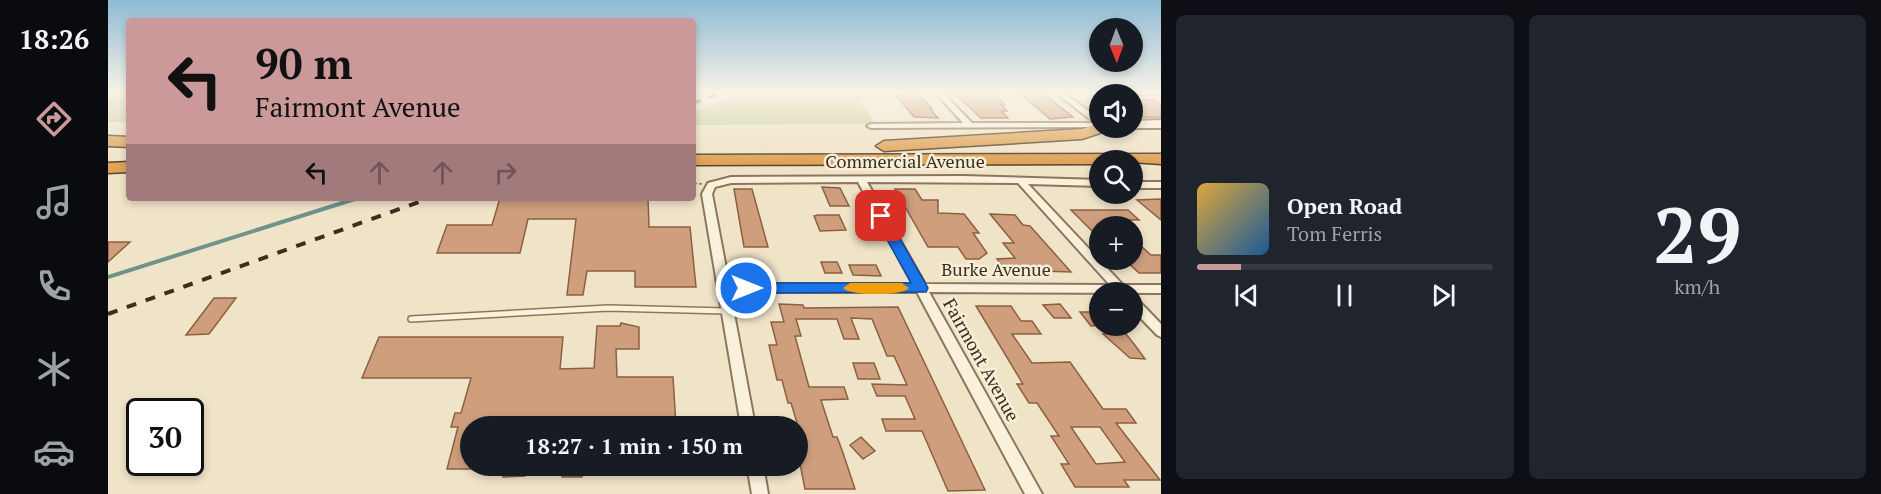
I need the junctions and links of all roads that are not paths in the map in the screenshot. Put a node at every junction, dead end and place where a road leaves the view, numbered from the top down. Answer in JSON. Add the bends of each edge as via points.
{"nodes":[{"id":1,"x":961,"y":116,"type":"edge"},
{"id":2,"x":1143,"y":124,"type":"edge"},
{"id":3,"x":1161,"y":124,"type":"edge"},
{"id":4,"x":969,"y":125,"type":"junction"},
{"id":5,"x":1089,"y":125,"type":"edge"},
{"id":6,"x":871,"y":126,"type":"dead end"},
{"id":7,"x":1089,"y":133,"type":"edge"},
{"id":8,"x":108,"y":141,"type":"edge"},
{"id":9,"x":126,"y":142,"type":"edge"},
{"id":10,"x":878,"y":146,"type":"junction"},
{"id":11,"x":1161,"y":146,"type":"edge"},
{"id":12,"x":108,"y":147,"type":"edge"},
{"id":13,"x":126,"y":147,"type":"edge"},
{"id":14,"x":696,"y":147,"type":"edge"},
{"id":15,"x":824,"y":159,"type":"junction"},
{"id":16,"x":1161,"y":159,"type":"edge"},
{"id":17,"x":108,"y":160,"type":"edge"},
{"id":18,"x":126,"y":160,"type":"edge"},
{"id":19,"x":696,"y":160,"type":"edge"},
{"id":20,"x":126,"y":167,"type":"edge"},
{"id":21,"x":108,"y":168,"type":"edge"},
{"id":22,"x":1089,"y":171,"type":"edge"},
{"id":23,"x":1143,"y":173,"type":"edge"},
{"id":24,"x":1161,"y":174,"type":"edge"},
{"id":25,"x":861,"y":180,"type":"junction"},
{"id":26,"x":1021,"y":181,"type":"junction"},
{"id":27,"x":1089,"y":183,"type":"edge"},
{"id":28,"x":1143,"y":185,"type":"edge"},
{"id":29,"x":1161,"y":186,"type":"edge"},
{"id":30,"x":1115,"y":282,"type":"edge"},
{"id":31,"x":724,"y":288,"type":"junction"},
{"id":32,"x":921,"y":288,"type":"junction"},
{"id":33,"x":1143,"y":289,"type":"edge"},
{"id":34,"x":1161,"y":289,"type":"edge"},
{"id":35,"x":1089,"y":290,"type":"edge"},
{"id":36,"x":728,"y":312,"type":"junction"},
{"id":37,"x":1143,"y":313,"type":"edge"},
{"id":38,"x":411,"y":319,"type":"dead end"},
{"id":39,"x":1161,"y":332,"type":"edge"},
{"id":40,"x":746,"y":416,"type":"edge"},
{"id":41,"x":757,"y":476,"type":"edge"},
{"id":42,"x":760,"y":494,"type":"edge"},
{"id":43,"x":1034,"y":494,"type":"edge"}],
"edges":[{"from":1,"to":4,"type":"street"},
{"from":2,"to":3,"type":"street"},
{"from":4,"to":5,"type":"street","name":"Commercial Avenue"},
{"from":4,"to":6,"type":"street","name":"Commercial Avenue"},
{"from":7,"to":10,"type":"highway"},
{"from":8,"to":9,"type":"highway"},
{"from":10,"to":11,"type":"highway"},
{"from":10,"to":14,"type":"highway"},
{"from":12,"to":13,"type":"highway"},
{"from":15,"to":16,"type":"highway"},
{"from":15,"to":19,"type":"highway"},
{"from":15,"to":22,"type":"highway"},
{"from":17,"to":18,"type":"highway"},
{"from":20,"to":21,"type":"highway"},
{"from":23,"to":24,"type":"highway"},
{"from":25,"to":26,"type":"street","name":"Commercial Avenue"},
{"from":25,"to":31,"type":"street","name":"Commercial Avenue","via":[[731,180],[711,185],[707,194]]},
{"from":25,"to":32,"type":"street","name":"Fairmont Avenue"},
{"from":26,"to":27,"type":"street","name":"Commercial Avenue"},
{"from":26,"to":30,"type":"street"},
{"from":28,"to":29,"type":"street"},
{"from":31,"to":32,"type":"street","name":"Burke Avenue"},
{"from":31,"to":36,"type":"street"},
{"from":32,"to":35,"type":"street","name":"Burke Avenue"},
{"from":32,"to":43,"type":"street","name":"Fairmont Avenue"},
{"from":33,"to":34,"type":"street","name":"Burke Avenue"},
{"from":36,"to":38,"type":"lane","via":[[697,308],[573,308]]},
{"from":36,"to":40,"type":"street"},
{"from":37,"to":39,"type":"street"},
{"from":41,"to":42,"type":"street"}]}
